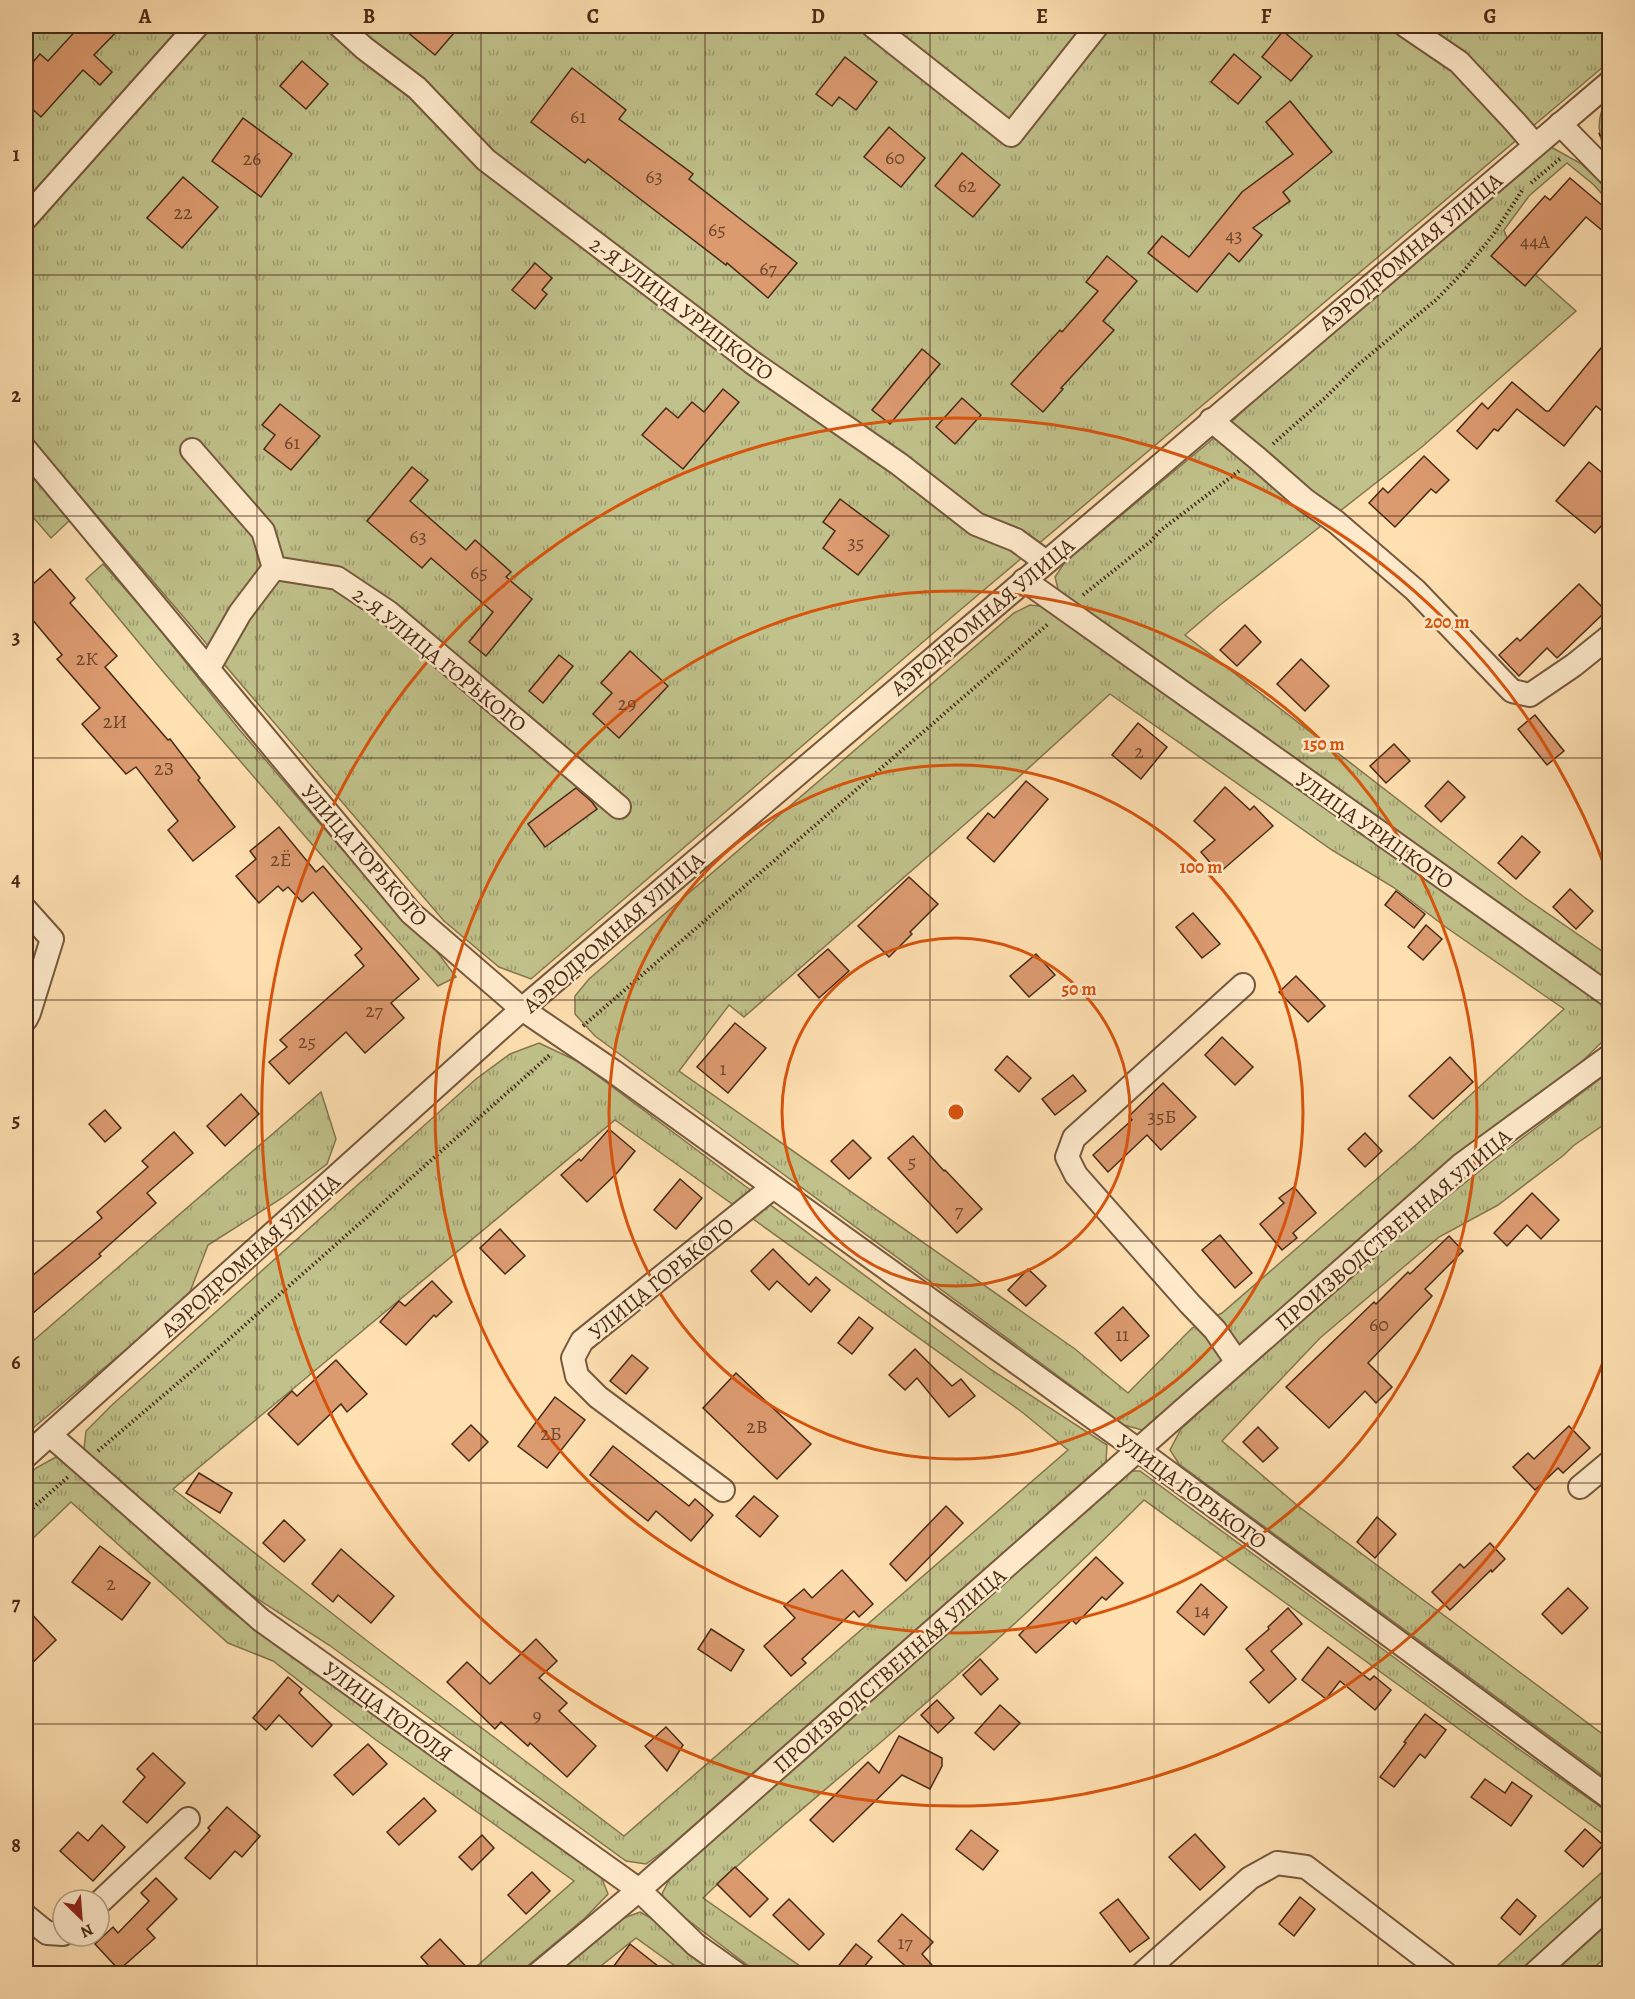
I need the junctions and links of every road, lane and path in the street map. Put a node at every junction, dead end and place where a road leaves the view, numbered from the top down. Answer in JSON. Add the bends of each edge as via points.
{"nodes":[{"id":1,"x":196,"y":26,"type":"edge"},
{"id":2,"x":340,"y":26,"type":"edge"},
{"id":3,"x":873,"y":26,"type":"edge"},
{"id":4,"x":1097,"y":26,"type":"edge"},
{"id":5,"x":1406,"y":26,"type":"edge"},
{"id":6,"x":1610,"y":82,"type":"edge"},
{"id":7,"x":1560,"y":124,"type":"junction"},
{"id":8,"x":1610,"y":130,"type":"edge"},
{"id":9,"x":1579,"y":144,"type":"junction"},
{"id":10,"x":1534,"y":145,"type":"junction"},
{"id":11,"x":1610,"y":176,"type":"edge"},
{"id":12,"x":26,"y":218,"type":"edge"},
{"id":13,"x":1211,"y":420,"type":"junction"},
{"id":14,"x":26,"y":450,"type":"edge"},
{"id":15,"x":192,"y":450,"type":"dead end"},
{"id":16,"x":1257,"y":458,"type":"junction"},
{"id":17,"x":1046,"y":562,"type":"junction"},
{"id":18,"x":274,"y":567,"type":"junction"},
{"id":19,"x":1024,"y":580,"type":"junction"},
{"id":20,"x":1065,"y":609,"type":"junction"},
{"id":21,"x":1610,"y":636,"type":"edge"},
{"id":22,"x":208,"y":669,"type":"junction"},
{"id":23,"x":619,"y":807,"type":"dead end"},
{"id":24,"x":26,"y":910,"type":"edge"},
{"id":25,"x":1243,"y":985,"type":"dead end"},
{"id":26,"x":1610,"y":996,"type":"edge"},
{"id":27,"x":522,"y":1009,"type":"junction"},
{"id":28,"x":26,"y":1019,"type":"edge"},
{"id":29,"x":567,"y":1040,"type":"junction"},
{"id":30,"x":1610,"y":1056,"type":"edge"},
{"id":31,"x":772,"y":1188,"type":"junction"},
{"id":32,"x":1237,"y":1362,"type":"junction"},
{"id":33,"x":51,"y":1435,"type":"junction"},
{"id":34,"x":1138,"y":1450,"type":"junction"},
{"id":35,"x":26,"y":1456,"type":"edge"},
{"id":36,"x":1610,"y":1462,"type":"edge"},
{"id":37,"x":82,"y":1465,"type":"junction"},
{"id":38,"x":1580,"y":1487,"type":"dead end"},
{"id":39,"x":723,"y":1490,"type":"dead end"},
{"id":40,"x":26,"y":1514,"type":"edge"},
{"id":41,"x":1610,"y":1798,"type":"edge"},
{"id":42,"x":188,"y":1819,"type":"dead end"},
{"id":43,"x":639,"y":1890,"type":"junction"},
{"id":44,"x":111,"y":1892,"type":"edge"},
{"id":45,"x":1610,"y":1905,"type":"edge"},
{"id":46,"x":26,"y":1917,"type":"edge"},
{"id":47,"x":51,"y":1933,"type":"edge"},
{"id":48,"x":538,"y":1974,"type":"edge"},
{"id":49,"x":737,"y":1974,"type":"edge"},
{"id":50,"x":1142,"y":1974,"type":"edge"},
{"id":51,"x":1446,"y":1974,"type":"edge"},
{"id":52,"x":1534,"y":1974,"type":"edge"}],
"edges":[{"from":1,"to":12,"type":"street"},
{"from":2,"to":17,"type":"street","name":"2-Я УЛИЦА УРИЦКОГО","via":[[417,88],[486,160],[753,363],[899,464],[976,524],[1016,540]]},
{"from":3,"to":4,"type":"street","via":[[1011,135]]},
{"from":5,"to":10,"type":"street","via":[[1459,62]]},
{"from":6,"to":7,"type":"street","name":"АЭРОДРОМНАЯ УЛИЦА"},
{"from":7,"to":9,"type":"street"},
{"from":7,"to":10,"type":"street","name":"АЭРОДРОМНАЯ УЛИЦА"},
{"from":8,"to":9,"type":"path"},
{"from":9,"to":11,"type":"street"},
{"from":9,"to":16,"type":"path","via":[[1520,191],[1493,235],[1437,299]]},
{"from":10,"to":13,"type":"street","name":"АЭРОДРОМНАЯ УЛИЦА"},
{"from":13,"to":16,"type":"street"},
{"from":13,"to":17,"type":"street","name":"АЭРОДРОМНАЯ УЛИЦА"},
{"from":14,"to":22,"type":"street","name":"УЛИЦА ГОРЬКОГО"},
{"from":15,"to":18,"type":"street","via":[[263,531]]},
{"from":16,"to":20,"type":"path"},
{"from":16,"to":21,"type":"street","via":[[1415,590],[1512,691],[1530,695]]},
{"from":17,"to":19,"type":"street","name":"АЭРОДРОМНАЯ УЛИЦА"},
{"from":18,"to":22,"type":"street","via":[[240,613]]},
{"from":18,"to":23,"type":"street","name":"2-Я УЛИЦА ГОРЬКОГО","via":[[337,578],[388,612]]},
{"from":19,"to":20,"type":"street","name":"УЛИЦА УРИЦКОГО"},
{"from":19,"to":27,"type":"street","name":"АЭРОДРОМНАЯ УЛИЦА"},
{"from":20,"to":26,"type":"street","name":"УЛИЦА УРИЦКОГО"},
{"from":20,"to":29,"type":"path"},
{"from":22,"to":27,"type":"street","name":"УЛИЦА ГОРЬКОГО","via":[[411,913]]},
{"from":24,"to":28,"type":"street","via":[[52,939]]},
{"from":25,"to":32,"type":"street","via":[[1074,1138],[1067,1157],[1076,1175],[1215,1330]]},
{"from":27,"to":29,"type":"street","name":"УЛИЦА ГОРЬКОГО"},
{"from":27,"to":33,"type":"street","name":"АЭРОДРОМНАЯ УЛИЦА"},
{"from":29,"to":31,"type":"street","name":"УЛИЦА ГОРЬКОГО"},
{"from":29,"to":37,"type":"path"},
{"from":30,"to":32,"type":"street","name":"ПРОИЗВОДСТВЕННАЯ УЛИЦА","via":[[1461,1165]]},
{"from":31,"to":34,"type":"street","name":"УЛИЦА ГОРЬКОГО"},
{"from":31,"to":39,"type":"street","name":"УЛИЦА ГОРЬКОГО","via":[[582,1341],[573,1358],[578,1376],[598,1397]]},
{"from":32,"to":34,"type":"street","name":"ПРОИЗВОДСТВЕННАЯ УЛИЦА"},
{"from":33,"to":35,"type":"street","name":"АЭРОДРОМНАЯ УЛИЦА"},
{"from":33,"to":37,"type":"street","name":"УЛИЦА ГОГОЛЯ"},
{"from":34,"to":41,"type":"street","name":"УЛИЦА ГОРЬКОГО"},
{"from":34,"to":43,"type":"street","name":"ПРОИЗВОДСТВЕННАЯ УЛИЦА"},
{"from":36,"to":38,"type":"street"},
{"from":37,"to":40,"type":"path"},
{"from":37,"to":43,"type":"street","name":"УЛИЦА ГОГОЛЯ","via":[[261,1620]]},
{"from":42,"to":44,"type":"street"},
{"from":43,"to":48,"type":"street","name":"ПРОИЗВОДСТВЕННАЯ УЛИЦА"},
{"from":43,"to":49,"type":"street","name":"УЛИЦА ГОГОЛЯ","via":[[696,1945]]},
{"from":45,"to":52,"type":"street"},
{"from":46,"to":47,"type":"street"},
{"from":50,"to":51,"type":"street","via":[[1250,1878],[1277,1863],[1306,1867]]}]}
